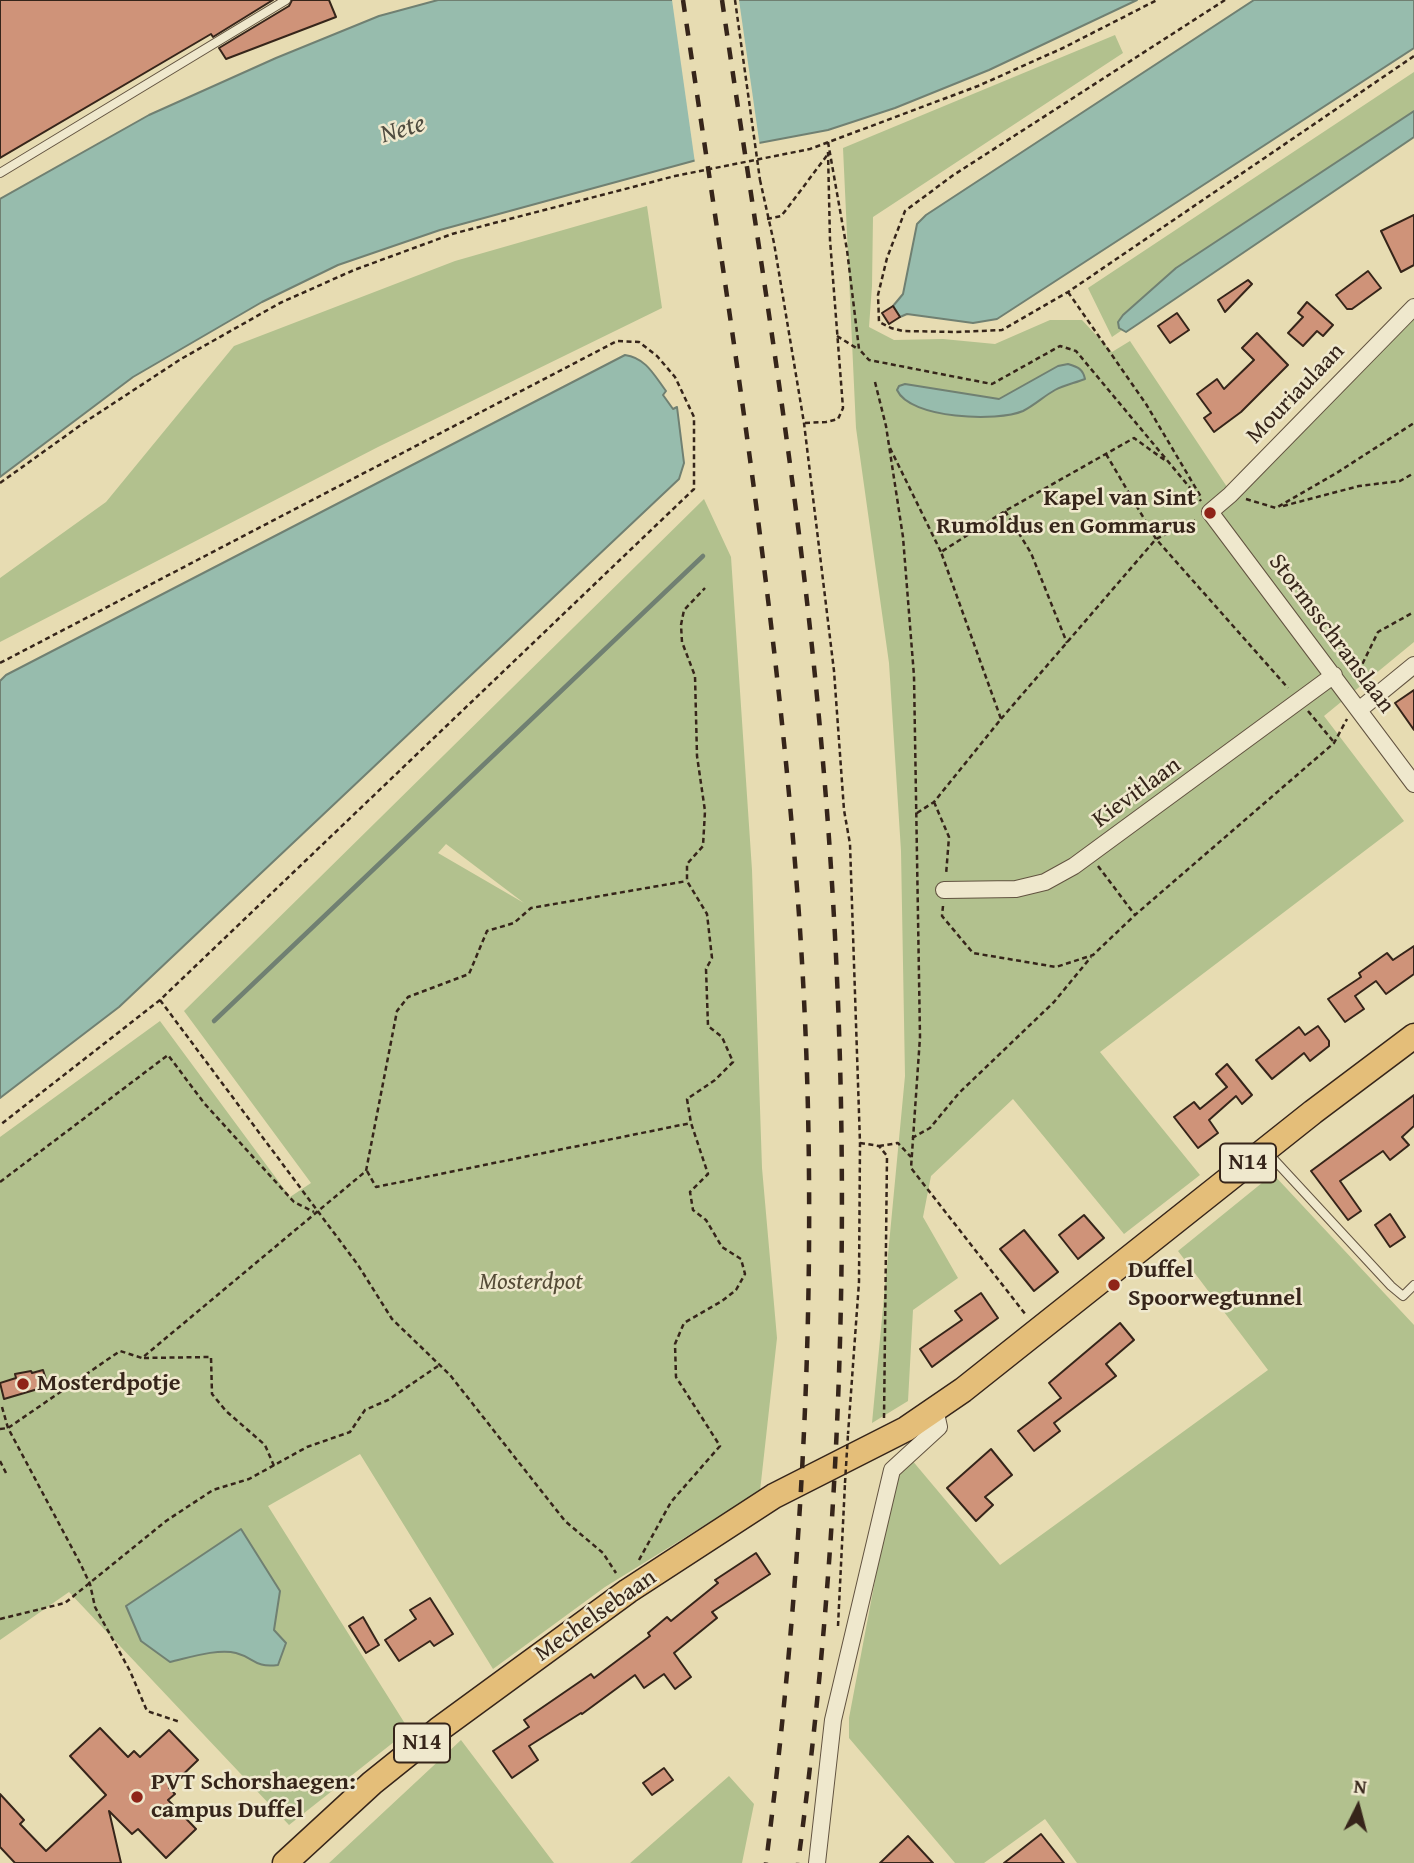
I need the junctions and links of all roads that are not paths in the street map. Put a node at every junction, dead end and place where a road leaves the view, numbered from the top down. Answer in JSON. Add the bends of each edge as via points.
{"nodes":[{"id":1,"x":286,"y":0,"type":"edge"},
{"id":2,"x":0,"y":173,"type":"edge"},
{"id":3,"x":1414,"y":307,"type":"edge"},
{"id":4,"x":1210,"y":512,"type":"joint"},
{"id":5,"x":1414,"y":665,"type":"edge"},
{"id":6,"x":1334,"y":675,"type":"junction"},
{"id":7,"x":1354,"y":703,"type":"junction"},
{"id":8,"x":1414,"y":784,"type":"edge"},
{"id":9,"x":944,"y":890,"type":"road end"},
{"id":10,"x":1414,"y":1036,"type":"edge"},
{"id":11,"x":1265,"y":1150,"type":"junction"},
{"id":12,"x":1413,"y":1289,"type":"edge"},
{"id":13,"x":935,"y":1409,"type":"junction"},
{"id":14,"x":285,"y":1863,"type":"edge"},
{"id":15,"x":817,"y":1863,"type":"edge"}],
"edges":[{"from":1,"to":2,"type":"lane"},
{"from":3,"to":4,"type":"street","name":"Mouriaulaan"},
{"from":4,"to":6,"type":"street","name":"Stormsschranslaan"},
{"from":5,"to":7,"type":"street"},
{"from":6,"to":7,"type":"street","name":"Stormsschranslaan"},
{"from":6,"to":9,"type":"street","name":"Kievitlaan","via":[[1089,855],[1045,882],[1016,890]]},
{"from":7,"to":8,"type":"street","name":"Stormsschranslaan"},
{"from":10,"to":11,"type":"main road","name":"Mechelsebaan","number":"N14"},
{"from":11,"to":12,"type":"lane","via":[[1391,1286],[1403,1296]]},
{"from":11,"to":13,"type":"main road","name":"Mechelsebaan","number":"N14"},
{"from":13,"to":14,"type":"main road","name":"Mechelsebaan","number":"N14","via":[[906,1429],[774,1496],[628,1591],[409,1753]]},
{"from":13,"to":15,"type":"street","via":[[939,1427],[892,1471],[833,1720]]}]}
